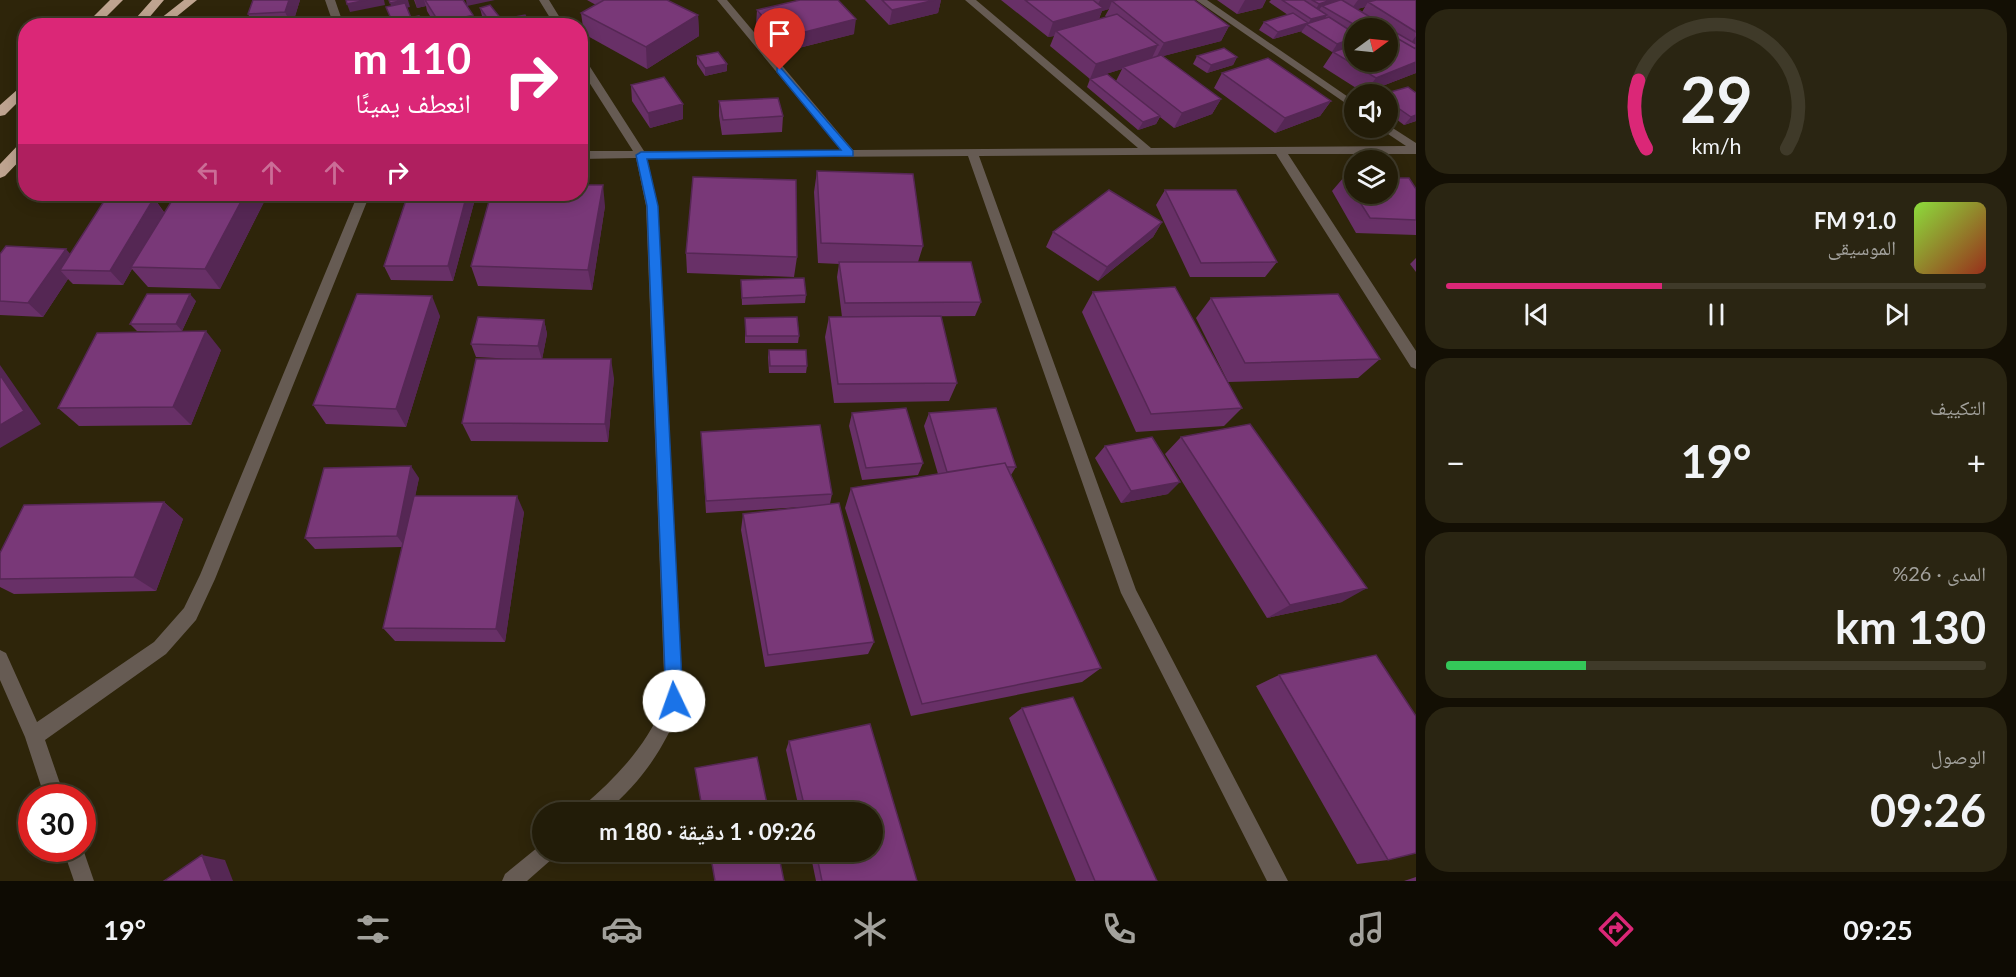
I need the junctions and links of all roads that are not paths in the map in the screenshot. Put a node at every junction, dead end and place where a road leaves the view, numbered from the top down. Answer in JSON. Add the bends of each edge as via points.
{"nodes":[{"id":1,"x":117,"y":0,"type":"edge"},
{"id":2,"x":158,"y":0,"type":"edge"},
{"id":3,"x":191,"y":0,"type":"edge"},
{"id":4,"x":330,"y":0,"type":"edge"},
{"id":5,"x":544,"y":0,"type":"edge"},
{"id":6,"x":722,"y":0,"type":"edge"},
{"id":7,"x":970,"y":0,"type":"edge"},
{"id":8,"x":1201,"y":0,"type":"edge"},
{"id":9,"x":98,"y":18,"type":"edge"},
{"id":10,"x":142,"y":18,"type":"edge"},
{"id":11,"x":168,"y":18,"type":"edge"},
{"id":12,"x":336,"y":18,"type":"edge"},
{"id":13,"x":555,"y":18,"type":"edge"},
{"id":14,"x":588,"y":72,"type":"edge"},
{"id":15,"x":18,"y":94,"type":"edge"},
{"id":16,"x":1344,"y":99,"type":"edge"},
{"id":17,"x":0,"y":112,"type":"edge"},
{"id":18,"x":1398,"y":136,"type":"edge"},
{"id":19,"x":1416,"y":149,"type":"edge"},
{"id":20,"x":1147,"y":150,"type":"junction"},
{"id":21,"x":1280,"y":151,"type":"junction"},
{"id":22,"x":972,"y":152,"type":"junction"},
{"id":23,"x":850,"y":153,"type":"junction"},
{"id":24,"x":588,"y":155,"type":"edge"},
{"id":25,"x":641,"y":155,"type":"junction"},
{"id":26,"x":18,"y":156,"type":"edge"},
{"id":27,"x":0,"y":173,"type":"edge"},
{"id":28,"x":361,"y":201,"type":"edge"},
{"id":29,"x":1416,"y":363,"type":"edge"},
{"id":30,"x":0,"y":659,"type":"edge"},
{"id":31,"x":34,"y":736,"type":"junction"},
{"id":32,"x":50,"y":784,"type":"edge"},
{"id":33,"x":603,"y":802,"type":"edge"},
{"id":34,"x":77,"y":862,"type":"edge"},
{"id":35,"x":534,"y":862,"type":"edge"},
{"id":36,"x":84,"y":881,"type":"edge"},
{"id":37,"x":512,"y":881,"type":"edge"},
{"id":38,"x":1278,"y":881,"type":"edge"}],
"edges":[{"from":1,"to":9,"type":"highway"},
{"from":2,"to":10,"type":"highway"},
{"from":3,"to":11,"type":"highway"},
{"from":4,"to":12,"type":"street"},
{"from":5,"to":13,"type":"street"},
{"from":6,"to":23,"type":"street"},
{"from":7,"to":20,"type":"street"},
{"from":8,"to":16,"type":"street"},
{"from":14,"to":25,"type":"street"},
{"from":15,"to":17,"type":"highway"},
{"from":18,"to":19,"type":"street"},
{"from":19,"to":21,"type":"street"},
{"from":20,"to":21,"type":"street"},
{"from":20,"to":22,"type":"street"},
{"from":21,"to":29,"type":"street"},
{"from":22,"to":23,"type":"street"},
{"from":22,"to":38,"type":"street","via":[[1128,593]]},
{"from":23,"to":25,"type":"street"},
{"from":24,"to":25,"type":"street"},
{"from":25,"to":33,"type":"street","via":[[652,206],[674,701],[662,735],[634,775]]},
{"from":26,"to":27,"type":"highway"},
{"from":28,"to":31,"type":"street","via":[[190,614],[160,648]]},
{"from":30,"to":31,"type":"street"},
{"from":31,"to":32,"type":"street"},
{"from":34,"to":36,"type":"street"},
{"from":35,"to":37,"type":"street"}]}
